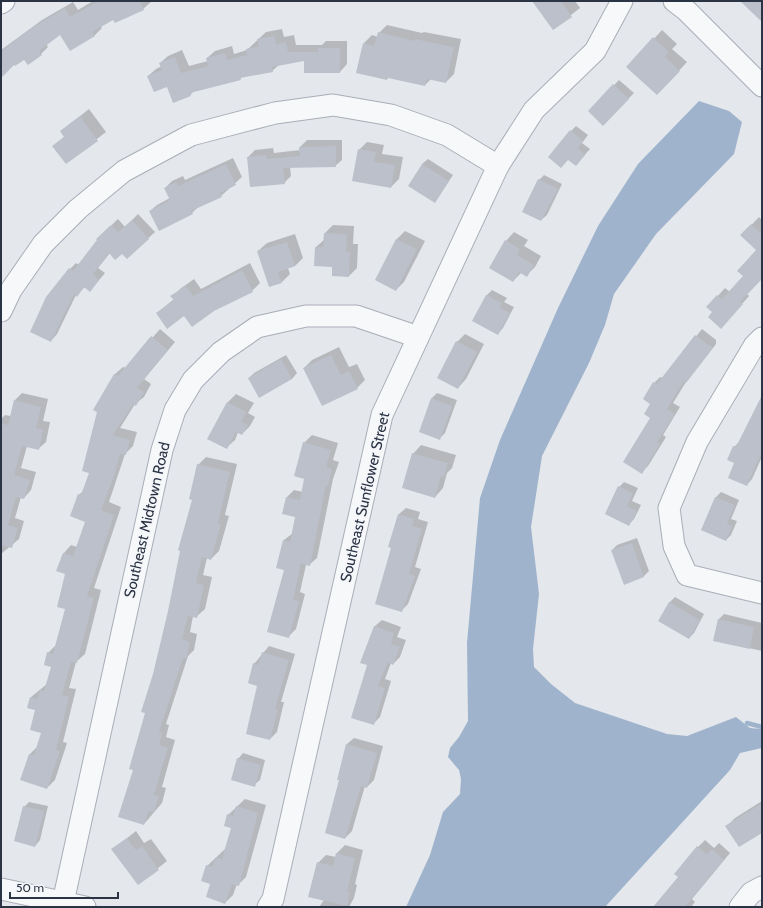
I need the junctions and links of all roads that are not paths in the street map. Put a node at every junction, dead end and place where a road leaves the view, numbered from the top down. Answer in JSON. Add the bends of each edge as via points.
{"nodes":[{"id":1,"x":4,"y":1,"type":"edge"},
{"id":2,"x":622,"y":1,"type":"edge"},
{"id":3,"x":674,"y":1,"type":"edge"},
{"id":4,"x":1,"y":3,"type":"edge"},
{"id":5,"x":762,"y":86,"type":"edge"},
{"id":6,"x":498,"y":166,"type":"junction"},
{"id":7,"x":6,"y":287,"type":"edge"},
{"id":8,"x":1,"y":311,"type":"edge"},
{"id":9,"x":418,"y":337,"type":"junction"},
{"id":10,"x":762,"y":338,"type":"edge"},
{"id":11,"x":762,"y":593,"type":"edge"},
{"id":12,"x":762,"y":887,"type":"edge"},
{"id":13,"x":1,"y":889,"type":"edge"},
{"id":14,"x":62,"y":905,"type":"edge"},
{"id":15,"x":85,"y":907,"type":"edge"},
{"id":16,"x":268,"y":907,"type":"edge"},
{"id":17,"x":740,"y":907,"type":"edge"}],
"edges":[{"from":1,"to":4,"type":"street"},
{"from":2,"to":6,"type":"street","name":"Southeast Sunflower Street","via":[[595,51],[534,110]]},
{"from":3,"to":5,"type":"street"},
{"from":6,"to":7,"type":"street","via":[[447,135],[391,115],[333,105],[275,113],[191,135],[124,171],[78,209]]},
{"from":6,"to":9,"type":"street","name":"Southeast Sunflower Street"},
{"from":7,"to":8,"type":"street"},
{"from":9,"to":14,"type":"street","name":"Southeast Midtown Road","via":[[356,316],[306,316],[257,328],[221,352],[193,380],[175,410],[162,450]]},
{"from":9,"to":16,"type":"street","name":"Southeast Sunflower Street","via":[[382,415],[273,899]]},
{"from":10,"to":11,"type":"street","via":[[754,346],[697,442],[669,508],[674,546],[686,575]]},
{"from":12,"to":17,"type":"street","via":[[750,893]]},
{"from":13,"to":14,"type":"street"},
{"from":14,"to":15,"type":"street"}]}
